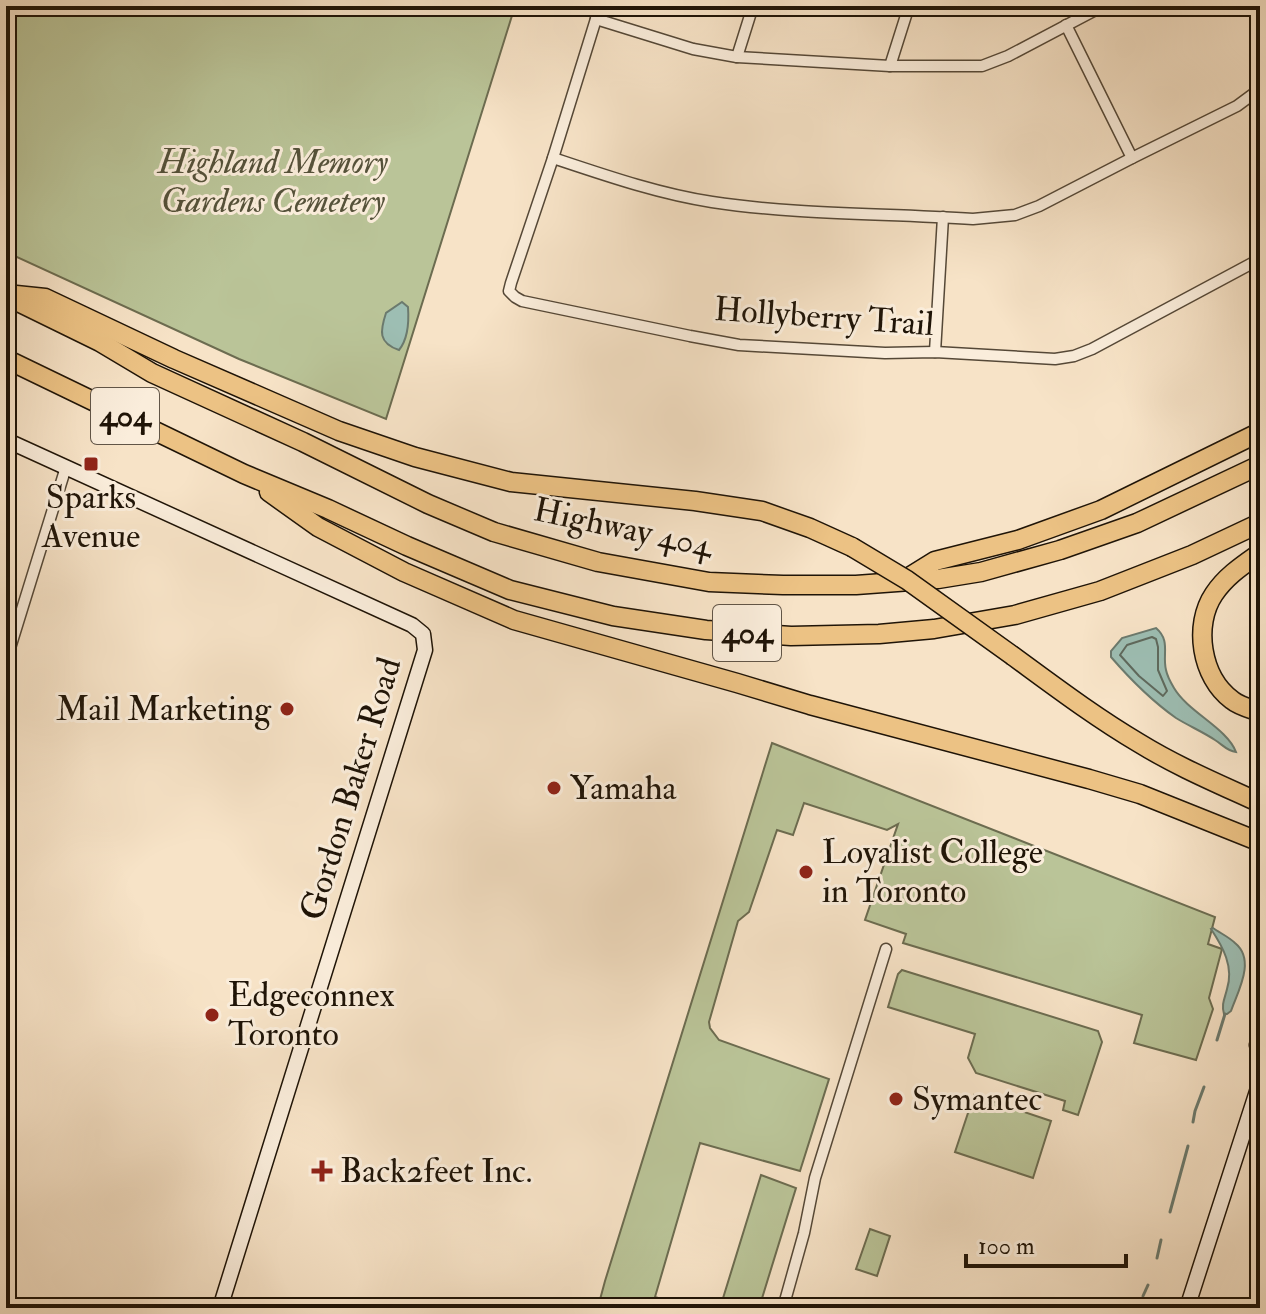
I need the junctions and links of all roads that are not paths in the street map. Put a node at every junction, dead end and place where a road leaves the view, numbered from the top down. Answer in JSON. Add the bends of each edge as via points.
{"nodes":[{"id":1,"x":600,"y":6,"type":"edge"},
{"id":2,"x":753,"y":6,"type":"edge"},
{"id":3,"x":909,"y":6,"type":"edge"},
{"id":4,"x":1103,"y":6,"type":"edge"},
{"id":5,"x":596,"y":19,"type":"junction"},
{"id":6,"x":1066,"y":25,"type":"junction"},
{"id":7,"x":737,"y":57,"type":"junction"},
{"id":8,"x":890,"y":66,"type":"junction"},
{"id":9,"x":1260,"y":89,"type":"edge"},
{"id":10,"x":553,"y":158,"type":"junction"},
{"id":11,"x":1132,"y":158,"type":"junction"},
{"id":12,"x":943,"y":217,"type":"junction"},
{"id":13,"x":1260,"y":259,"type":"edge"},
{"id":14,"x":6,"y":295,"type":"edge"},
{"id":15,"x":935,"y":352,"type":"junction"},
{"id":16,"x":6,"y":359,"type":"edge"},
{"id":17,"x":1260,"y":432,"type":"edge"},
{"id":18,"x":6,"y":440,"type":"edge"},
{"id":19,"x":1260,"y":465,"type":"edge"},
{"id":20,"x":66,"y":467,"type":"junction"},
{"id":21,"x":244,"y":474,"type":"junction"},
{"id":22,"x":1260,"y":523,"type":"edge"},
{"id":23,"x":1260,"y":553,"type":"edge"},
{"id":24,"x":903,"y":581,"type":"junction"},
{"id":25,"x":6,"y":661,"type":"edge"},
{"id":26,"x":1260,"y":712,"type":"edge"},
{"id":27,"x":1260,"y":803,"type":"edge"},
{"id":28,"x":1260,"y":842,"type":"edge"},
{"id":29,"x":886,"y":949,"type":"dead end"},
{"id":30,"x":1260,"y":1034,"type":"edge"},
{"id":31,"x":1260,"y":1055,"type":"edge"},
{"id":32,"x":1260,"y":1082,"type":"edge"},
{"id":33,"x":220,"y":1308,"type":"edge"},
{"id":34,"x":783,"y":1308,"type":"edge"},
{"id":35,"x":1187,"y":1308,"type":"edge"}],
"edges":[{"from":1,"to":5,"type":"street","name":"Hollyberry Trail"},
{"from":2,"to":7,"type":"street"},
{"from":3,"to":8,"type":"street"},
{"from":4,"to":6,"type":"street"},
{"from":5,"to":7,"type":"street"},
{"from":5,"to":10,"type":"street","name":"Hollyberry Trail"},
{"from":6,"to":8,"type":"street","via":[[982,66]]},
{"from":6,"to":11,"type":"street"},
{"from":7,"to":8,"type":"street"},
{"from":9,"to":11,"type":"street","via":[[1237,106]]},
{"from":10,"to":12,"type":"street","via":[[719,203]]},
{"from":10,"to":15,"type":"street","name":"Hollyberry Trail","via":[[509,291],[522,301],[739,345]]},
{"from":11,"to":12,"type":"street","via":[[1015,215]]},
{"from":12,"to":15,"type":"street"},
{"from":13,"to":15,"type":"street","name":"Hollyberry Trail","via":[[1074,356]]},
{"from":14,"to":24,"type":"highway","name":"Highway 404","number":"404","via":[[152,373],[494,532],[598,562],[709,582]]},
{"from":14,"to":27,"type":"highway","bridge":true,"via":[[45,298],[339,431],[415,457],[511,482],[762,511],[810,528],[907,580],[1139,743]]},
{"from":16,"to":21,"type":"highway","number":"404"},
{"from":17,"to":24,"type":"highway","via":[[1101,510],[1018,540],[935,561]]},
{"from":18,"to":20,"type":"street","name":"Gordon Baker Road"},
{"from":19,"to":24,"type":"highway","name":"Highway 404","number":"404","via":[[1137,523],[1060,550],[981,572]]},
{"from":20,"to":25,"type":"street"},
{"from":20,"to":33,"type":"street","name":"Gordon Baker Road","via":[[423,634],[425,650]]},
{"from":21,"to":22,"type":"highway","number":"404","via":[[510,590],[613,616],[791,636],[934,629],[1015,615],[1100,591]]},
{"from":21,"to":28,"type":"highway","via":[[318,527],[514,620],[1140,794]]},
{"from":23,"to":26,"type":"highway","via":[[1214,594],[1204,616],[1202,646],[1214,680],[1232,701]]},
{"from":29,"to":34,"type":"street","via":[[815,1178]]},
{"from":30,"to":31,"type":"street"},
{"from":32,"to":35,"type":"street"}]}
